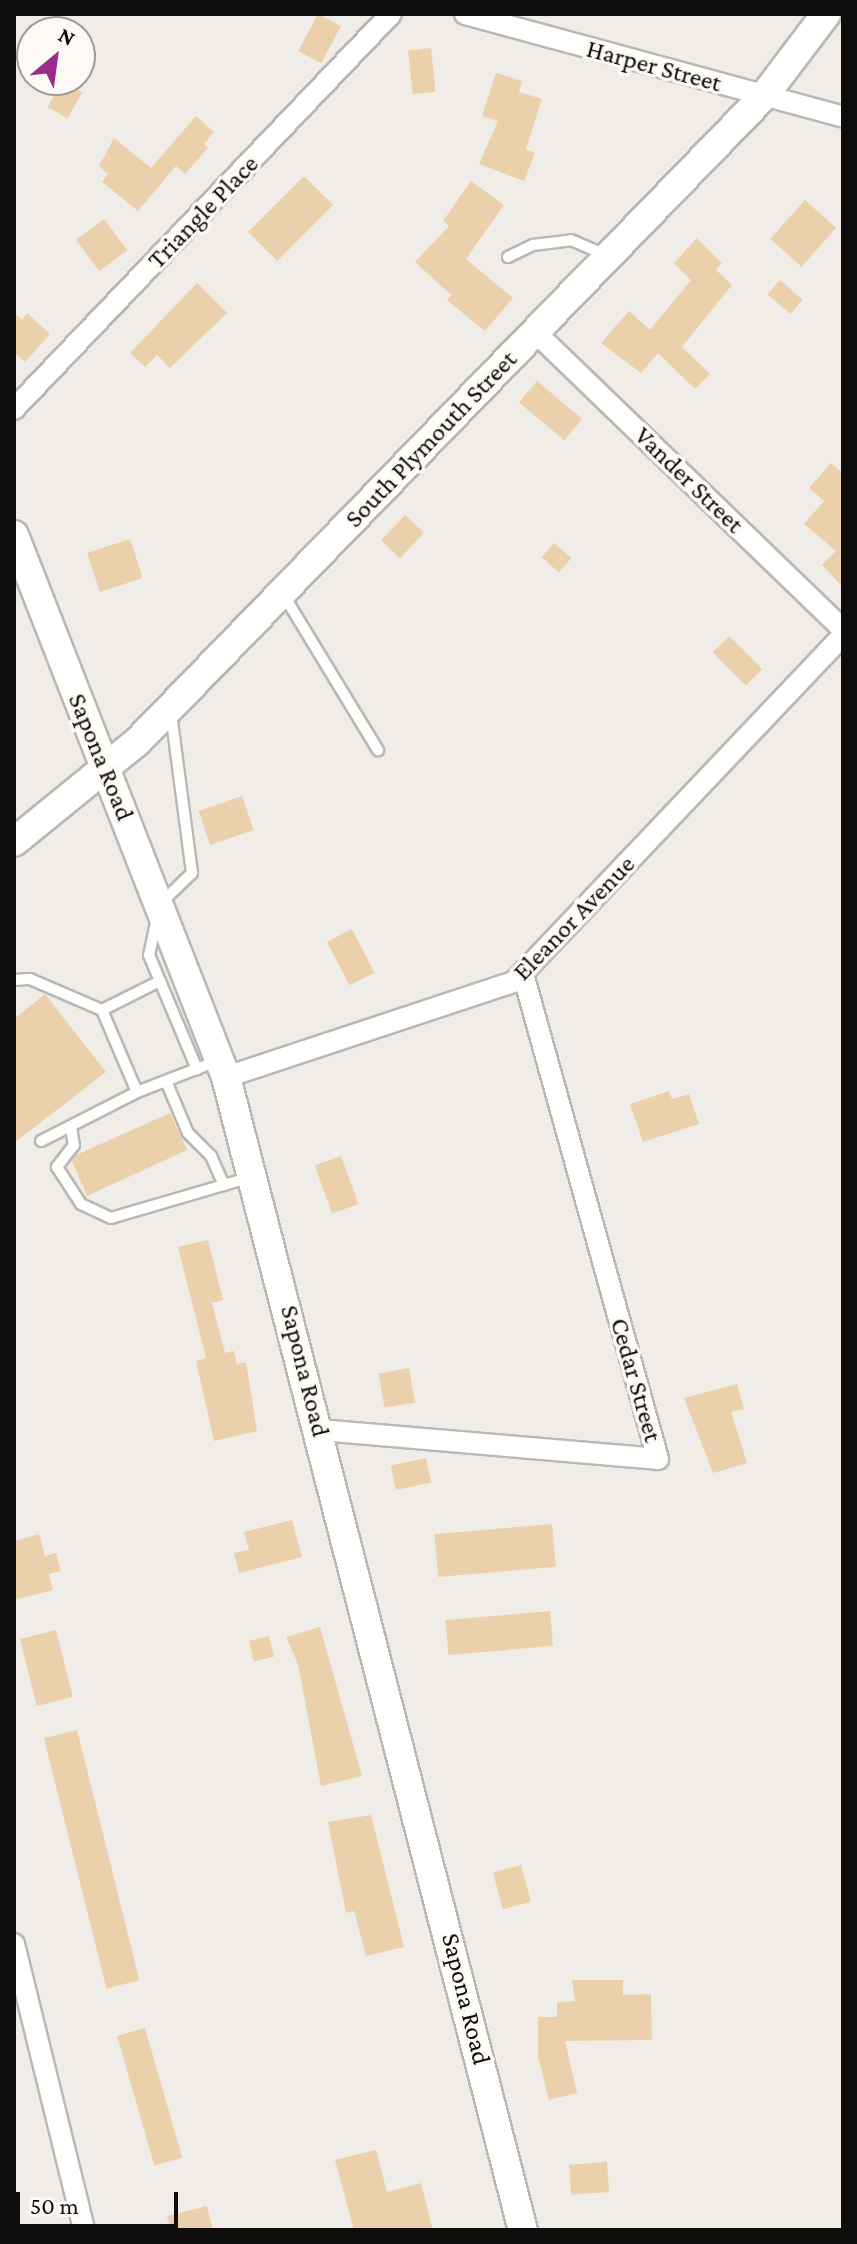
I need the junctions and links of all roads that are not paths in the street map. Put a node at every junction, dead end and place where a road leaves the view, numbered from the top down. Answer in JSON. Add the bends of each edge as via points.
{"nodes":[{"id":1,"x":391,"y":14,"type":"edge"},
{"id":2,"x":465,"y":14,"type":"edge"},
{"id":3,"x":826,"y":14,"type":"edge"},
{"id":4,"x":764,"y":96,"type":"junction"},
{"id":5,"x":843,"y":117,"type":"edge"},
{"id":6,"x":508,"y":257,"type":"dead end"},
{"id":7,"x":610,"y":257,"type":"junction"},
{"id":8,"x":534,"y":331,"type":"junction"},
{"id":9,"x":14,"y":409,"type":"edge"},
{"id":10,"x":14,"y":535,"type":"edge"},
{"id":11,"x":282,"y":592,"type":"junction"},
{"id":12,"x":843,"y":629,"type":"edge"},
{"id":13,"x":843,"y":635,"type":"edge"},
{"id":14,"x":170,"y":708,"type":"junction"},
{"id":15,"x":378,"y":750,"type":"dead end"},
{"id":16,"x":106,"y":769,"type":"junction"},
{"id":17,"x":14,"y":842,"type":"edge"},
{"id":18,"x":160,"y":904,"type":"junction"},
{"id":19,"x":523,"y":974,"type":"junction"},
{"id":20,"x":14,"y":980,"type":"edge"},
{"id":21,"x":160,"y":981,"type":"junction"},
{"id":22,"x":102,"y":1010,"type":"junction"},
{"id":23,"x":214,"y":1069,"type":"junction"},
{"id":24,"x":166,"y":1081,"type":"junction"},
{"id":25,"x":137,"y":1092,"type":"junction"},
{"id":26,"x":71,"y":1127,"type":"junction"},
{"id":27,"x":41,"y":1141,"type":"dead end"},
{"id":28,"x":254,"y":1176,"type":"junction"},
{"id":29,"x":224,"y":1185,"type":"junction"},
{"id":30,"x":320,"y":1430,"type":"junction"},
{"id":31,"x":14,"y":1944,"type":"edge"},
{"id":32,"x":84,"y":2230,"type":"edge"},
{"id":33,"x":523,"y":2230,"type":"edge"}],
"edges":[{"from":1,"to":9,"type":"street","name":"Triangle Place"},
{"from":2,"to":4,"type":"street","name":"Harper Street"},
{"from":3,"to":4,"type":"street","name":"South Plymouth Street"},
{"from":4,"to":5,"type":"street","name":"Harper Street"},
{"from":4,"to":7,"type":"street","name":"South Plymouth Street"},
{"from":6,"to":7,"type":"lane","via":[[533,245],[571,240]]},
{"from":7,"to":8,"type":"street","name":"South Plymouth Street"},
{"from":8,"to":11,"type":"street","name":"South Plymouth Street"},
{"from":8,"to":12,"type":"street","name":"Vander Street"},
{"from":10,"to":16,"type":"street","name":"Sapona Road"},
{"from":11,"to":14,"type":"street","name":"South Plymouth Street"},
{"from":11,"to":15,"type":"lane"},
{"from":13,"to":19,"type":"street","name":"Eleanor Avenue"},
{"from":14,"to":16,"type":"street","name":"South Plymouth Street"},
{"from":14,"to":18,"type":"lane","via":[[192,873]]},
{"from":16,"to":17,"type":"street","name":"South Plymouth Street"},
{"from":16,"to":18,"type":"street","name":"Sapona Road"},
{"from":18,"to":21,"type":"lane","via":[[149,955]]},
{"from":18,"to":23,"type":"street","name":"Sapona Road"},
{"from":19,"to":23,"type":"street","name":"Eleanor Avenue","via":[[514,982]]},
{"from":19,"to":30,"type":"street","name":"Cedar Street","via":[[658,1459]]},
{"from":20,"to":22,"type":"lane","via":[[30,979]]},
{"from":21,"to":22,"type":"lane"},
{"from":21,"to":23,"type":"lane"},
{"from":22,"to":25,"type":"lane"},
{"from":23,"to":24,"type":"lane"},
{"from":23,"to":28,"type":"street","name":"Sapona Road"},
{"from":24,"to":25,"type":"lane"},
{"from":24,"to":29,"type":"lane","via":[[188,1133],[211,1156]]},
{"from":25,"to":26,"type":"lane"},
{"from":26,"to":27,"type":"lane"},
{"from":26,"to":29,"type":"lane","via":[[74,1145],[57,1167],[81,1204],[111,1218]]},
{"from":28,"to":29,"type":"lane"},
{"from":28,"to":30,"type":"street","name":"Sapona Road"},
{"from":30,"to":33,"type":"street","name":"Sapona Road"},
{"from":31,"to":32,"type":"street"}]}
